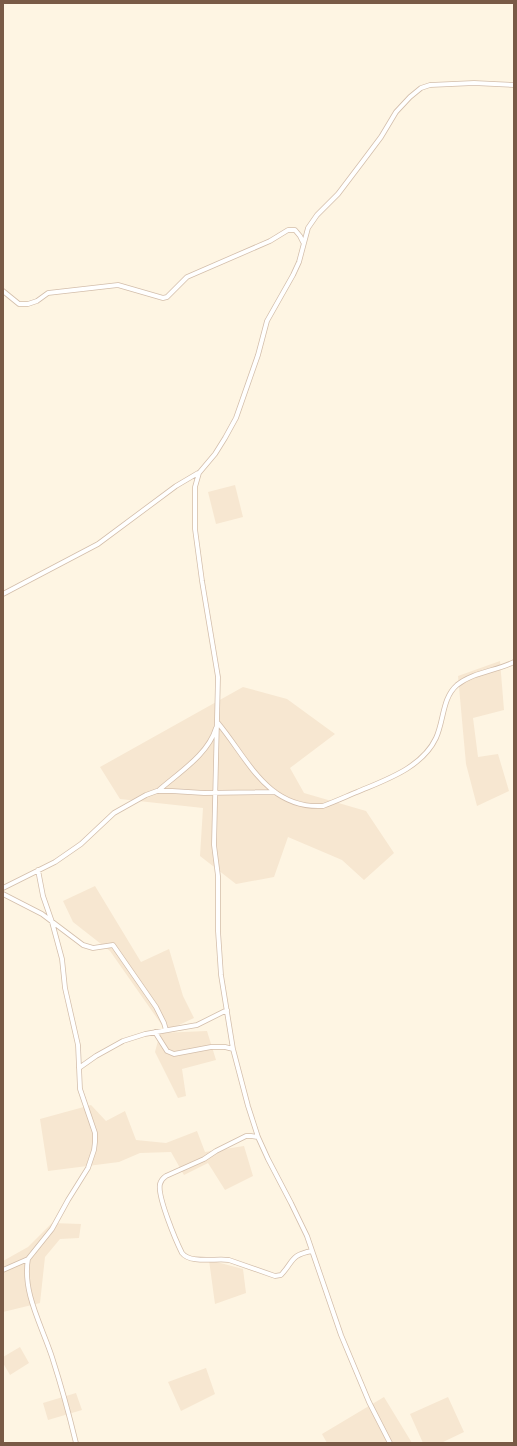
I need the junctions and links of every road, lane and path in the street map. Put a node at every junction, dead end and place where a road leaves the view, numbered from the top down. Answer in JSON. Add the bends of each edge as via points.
{"nodes":[{"id":1,"x":514,"y":85,"type":"edge"},
{"id":2,"x":304,"y":242,"type":"junction"},
{"id":3,"x":3,"y":291,"type":"edge"},
{"id":4,"x":199,"y":473,"type":"junction"},
{"id":5,"x":3,"y":594,"type":"edge"},
{"id":6,"x":514,"y":662,"type":"edge"},
{"id":7,"x":217,"y":723,"type":"junction"},
{"id":8,"x":157,"y":791,"type":"junction"},
{"id":9,"x":274,"y":792,"type":"junction"},
{"id":10,"x":216,"y":793,"type":"junction"},
{"id":11,"x":38,"y":870,"type":"junction"},
{"id":12,"x":3,"y":888,"type":"edge"},
{"id":13,"x":3,"y":894,"type":"edge"},
{"id":14,"x":52,"y":922,"type":"junction"},
{"id":15,"x":227,"y":1010,"type":"junction"},
{"id":16,"x":166,"y":1030,"type":"junction"},
{"id":17,"x":155,"y":1032,"type":"junction"},
{"id":18,"x":233,"y":1049,"type":"junction"},
{"id":19,"x":79,"y":1068,"type":"junction"},
{"id":20,"x":258,"y":1137,"type":"junction"},
{"id":21,"x":312,"y":1252,"type":"junction"},
{"id":22,"x":28,"y":1259,"type":"junction"},
{"id":23,"x":3,"y":1270,"type":"edge"},
{"id":24,"x":76,"y":1443,"type":"edge"},
{"id":25,"x":390,"y":1443,"type":"edge"}],
"edges":[{"from":1,"to":2,"type":"street","via":[[450,83],[421,88],[396,112],[382,137],[347,183],[310,224]]},
{"from":2,"to":3,"type":"street","via":[[295,230],[288,230],[270,241],[187,277],[163,298],[118,285],[48,293],[37,301],[19,304]]},
{"from":2,"to":4,"type":"street","via":[[293,275],[267,321],[236,418],[218,449]]},
{"from":4,"to":5,"type":"street","via":[[176,486],[98,544]]},
{"from":4,"to":7,"type":"street","via":[[195,487],[195,527],[218,677]]},
{"from":6,"to":9,"type":"street","via":[[464,680],[456,686],[447,701],[441,727],[430,750],[399,774],[323,806],[303,805]]},
{"from":7,"to":8,"type":"street","via":[[208,744]]},
{"from":7,"to":9,"type":"street","via":[[254,773]]},
{"from":7,"to":10,"type":"street"},
{"from":8,"to":10,"type":"street"},
{"from":8,"to":11,"type":"street","via":[[114,812],[81,844]]},
{"from":9,"to":10,"type":"street"},
{"from":10,"to":15,"type":"street","via":[[214,832],[218,876],[218,931]]},
{"from":11,"to":12,"type":"street"},
{"from":11,"to":14,"type":"street"},
{"from":13,"to":14,"type":"street"},
{"from":14,"to":16,"type":"street","via":[[89,948],[112,945],[115,947],[156,1007]]},
{"from":14,"to":19,"type":"street","via":[[62,959],[63,977],[78,1045]]},
{"from":15,"to":16,"type":"street","via":[[197,1025]]},
{"from":15,"to":18,"type":"street"},
{"from":16,"to":17,"type":"street"},
{"from":17,"to":18,"type":"street","via":[[162,1045],[172,1054],[211,1047]]},
{"from":17,"to":19,"type":"street","via":[[137,1036],[108,1048]]},
{"from":18,"to":20,"type":"street"},
{"from":19,"to":22,"type":"street","via":[[80,1089],[95,1133],[94,1150],[88,1168],[56,1223]]},
{"from":20,"to":21,"type":"street","via":[[302,1224]]},
{"from":20,"to":21,"type":"street","via":[[248,1136],[232,1142],[161,1180],[159,1185],[163,1202],[182,1253],[196,1260],[230,1260],[275,1276],[281,1275],[297,1255]]},
{"from":21,"to":25,"type":"street","via":[[341,1335],[369,1402]]},
{"from":22,"to":23,"type":"street"},
{"from":22,"to":24,"type":"street","via":[[30,1296],[52,1358]]}]}
